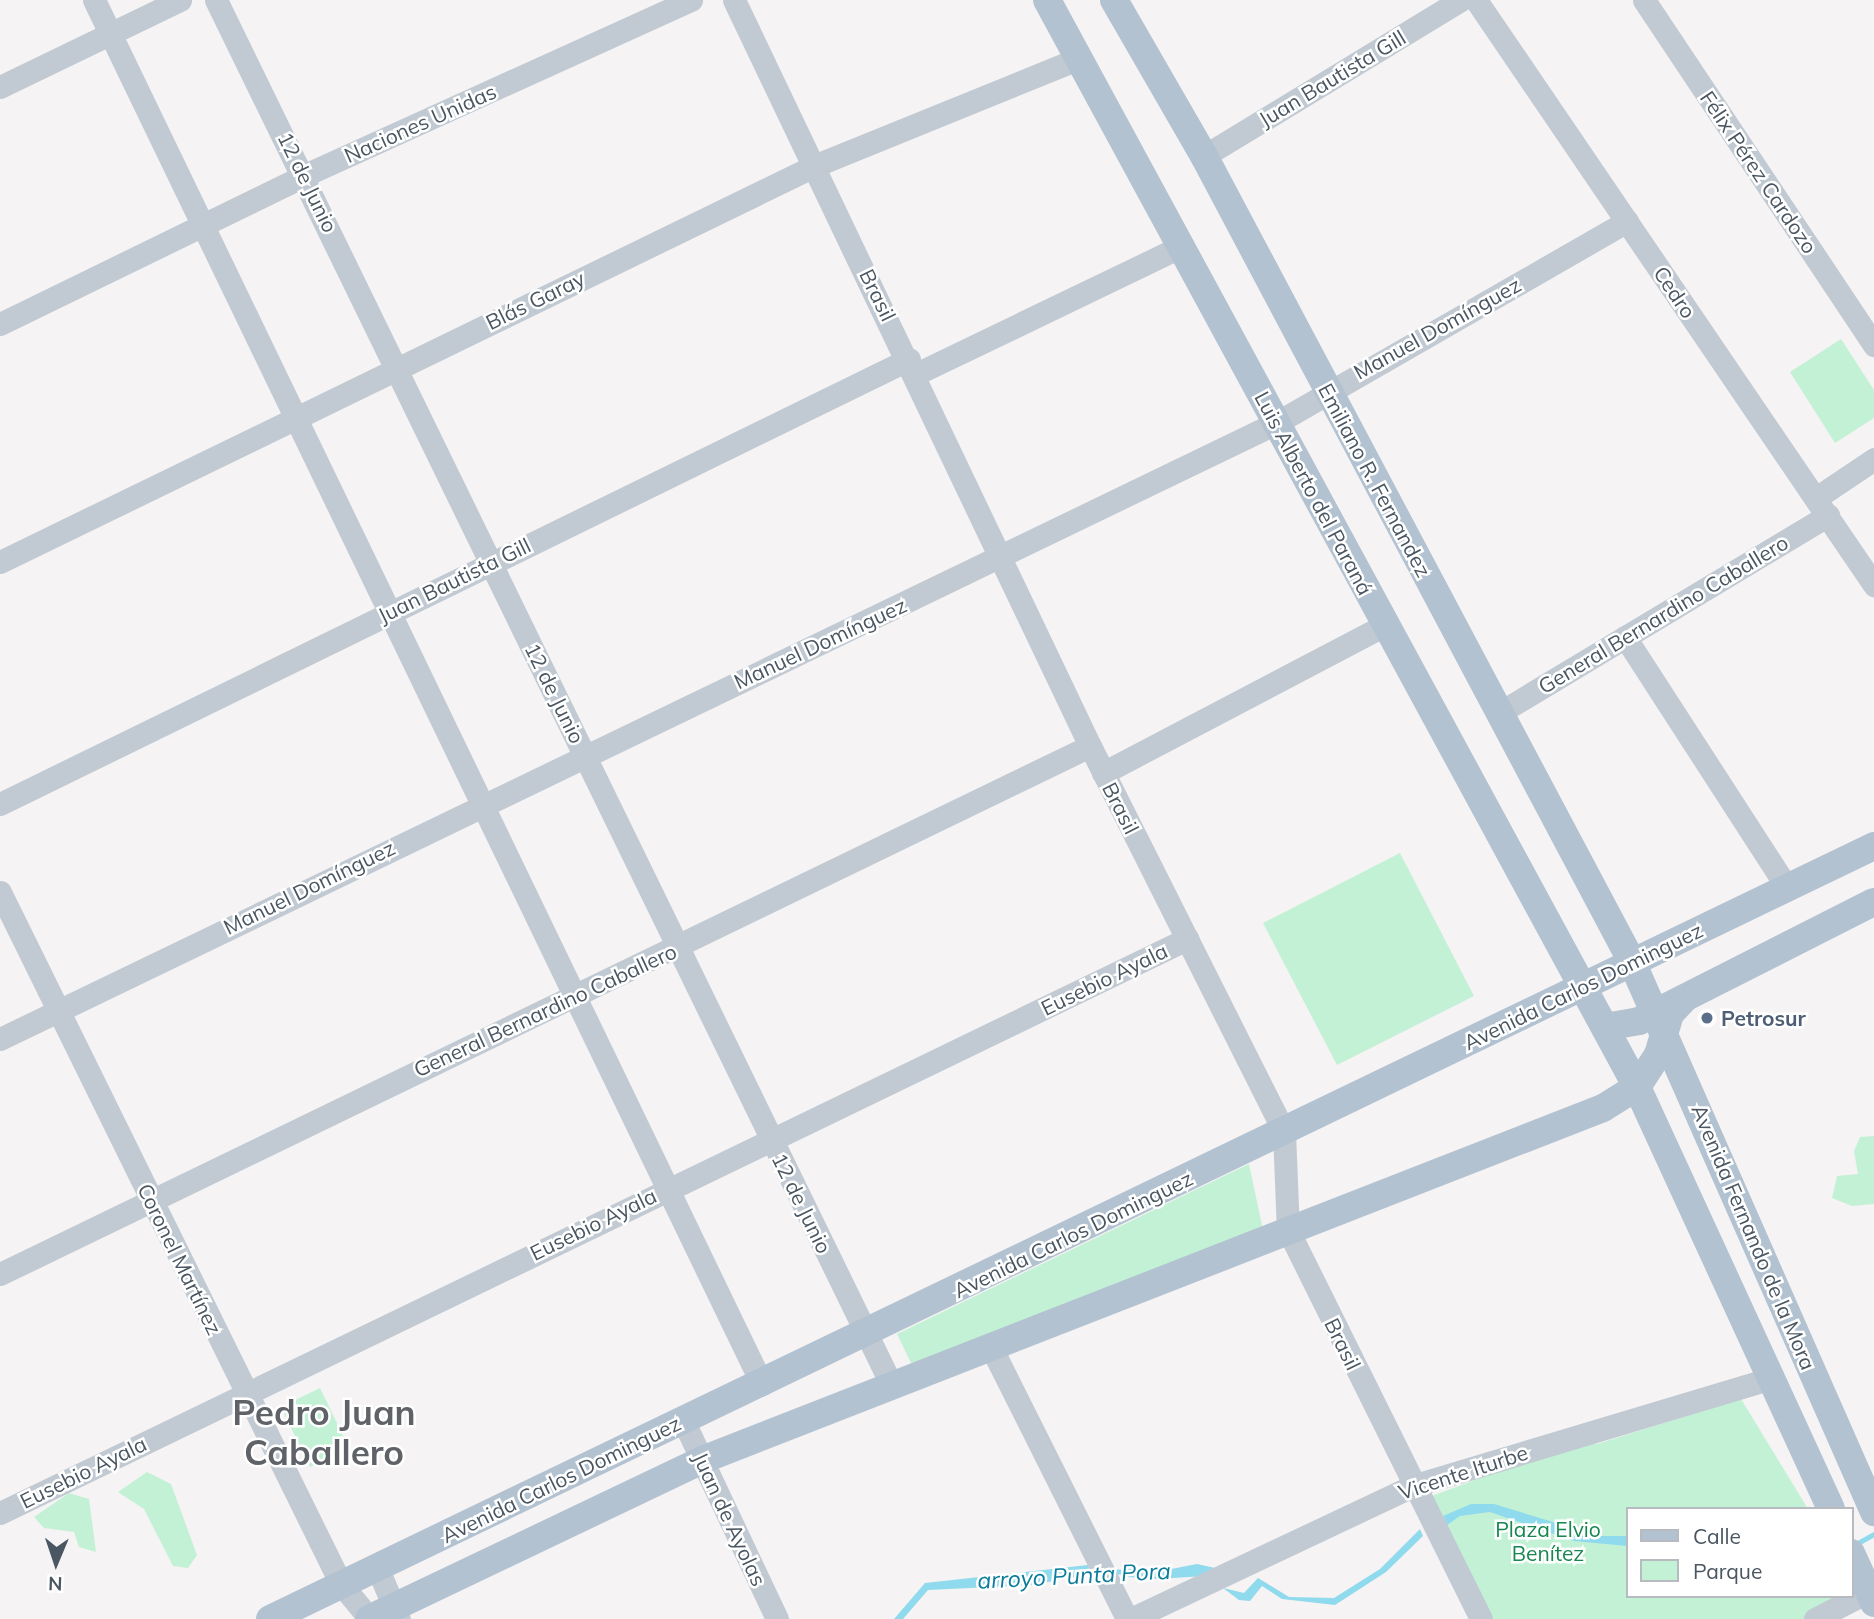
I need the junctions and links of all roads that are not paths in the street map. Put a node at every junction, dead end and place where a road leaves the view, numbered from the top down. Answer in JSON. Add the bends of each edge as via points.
{"nodes":[{"id":1,"x":94,"y":0,"type":"edge"},
{"id":2,"x":180,"y":0,"type":"edge"},
{"id":3,"x":216,"y":0,"type":"edge"},
{"id":4,"x":691,"y":0,"type":"edge"},
{"id":5,"x":734,"y":0,"type":"edge"},
{"id":6,"x":1046,"y":0,"type":"edge"},
{"id":7,"x":1114,"y":0,"type":"edge"},
{"id":8,"x":1461,"y":0,"type":"edge"},
{"id":9,"x":1476,"y":0,"type":"edge"},
{"id":10,"x":1644,"y":0,"type":"edge"},
{"id":11,"x":111,"y":34,"type":"junction"},
{"id":12,"x":1080,"y":58,"type":"junction"},
{"id":13,"x":0,"y":87,"type":"edge"},
{"id":14,"x":1204,"y":156,"type":"junction"},
{"id":15,"x":814,"y":166,"type":"junction"},
{"id":16,"x":305,"y":175,"type":"junction"},
{"id":17,"x":1627,"y":221,"type":"junction"},
{"id":18,"x":201,"y":225,"type":"junction"},
{"id":19,"x":1180,"y":247,"type":"junction"},
{"id":20,"x":0,"y":324,"type":"edge"},
{"id":21,"x":1874,"y":345,"type":"edge"},
{"id":22,"x":398,"y":367,"type":"junction"},
{"id":23,"x":913,"y":367,"type":"junction"},
{"id":24,"x":1327,"y":390,"type":"junction"},
{"id":25,"x":295,"y":417,"type":"junction"},
{"id":26,"x":1276,"y":423,"type":"junction"},
{"id":27,"x":1874,"y":459,"type":"edge"},
{"id":28,"x":1822,"y":506,"type":"junction"},
{"id":29,"x":1004,"y":557,"type":"junction"},
{"id":30,"x":490,"y":561,"type":"junction"},
{"id":31,"x":0,"y":562,"type":"edge"},
{"id":32,"x":1874,"y":585,"type":"edge"},
{"id":33,"x":390,"y":612,"type":"junction"},
{"id":34,"x":1385,"y":625,"type":"junction"},
{"id":35,"x":1625,"y":637,"type":"junction"},
{"id":36,"x":1499,"y":713,"type":"junction"},
{"id":37,"x":1090,"y":746,"type":"junction"},
{"id":38,"x":584,"y":753,"type":"junction"},
{"id":39,"x":1103,"y":773,"type":"junction"},
{"id":40,"x":481,"y":802,"type":"junction"},
{"id":41,"x":0,"y":804,"type":"edge"},
{"id":42,"x":1874,"y":846,"type":"edge"},
{"id":43,"x":1787,"y":887,"type":"junction"},
{"id":44,"x":0,"y":892,"type":"edge"},
{"id":45,"x":1874,"y":902,"type":"edge"},
{"id":46,"x":1187,"y":939,"type":"junction"},
{"id":47,"x":677,"y":947,"type":"junction"},
{"id":48,"x":1632,"y":962,"type":"junction"},
{"id":49,"x":1583,"y":986,"type":"junction"},
{"id":50,"x":575,"y":996,"type":"junction"},
{"id":51,"x":57,"y":1011,"type":"junction"},
{"id":52,"x":1659,"y":1021,"type":"junction"},
{"id":53,"x":1605,"y":1027,"type":"junction"},
{"id":54,"x":0,"y":1039,"type":"edge"},
{"id":55,"x":1637,"y":1087,"type":"junction"},
{"id":56,"x":1284,"y":1132,"type":"junction"},
{"id":57,"x":770,"y":1139,"type":"junction"},
{"id":58,"x":666,"y":1188,"type":"junction"},
{"id":59,"x":150,"y":1199,"type":"junction"},
{"id":60,"x":1288,"y":1230,"type":"junction"},
{"id":61,"x":0,"y":1274,"type":"edge"},
{"id":62,"x":865,"y":1333,"type":"junction"},
{"id":63,"x":992,"y":1349,"type":"junction"},
{"id":64,"x":1771,"y":1378,"type":"junction"},
{"id":65,"x":762,"y":1384,"type":"junction"},
{"id":66,"x":892,"y":1386,"type":"junction"},
{"id":67,"x":246,"y":1393,"type":"junction"},
{"id":68,"x":683,"y":1420,"type":"junction"},
{"id":69,"x":702,"y":1460,"type":"junction"},
{"id":70,"x":1412,"y":1486,"type":"junction"},
{"id":71,"x":1830,"y":1507,"type":"edge"},
{"id":72,"x":1873,"y":1510,"type":"edge"},
{"id":73,"x":0,"y":1513,"type":"edge"},
{"id":74,"x":377,"y":1567,"type":"junction"},
{"id":75,"x":341,"y":1584,"type":"junction"},
{"id":76,"x":1840,"y":1598,"type":"edge"},
{"id":77,"x":383,"y":1616,"type":"edge"},
{"id":78,"x":270,"y":1619,"type":"edge"},
{"id":79,"x":777,"y":1619,"type":"edge"},
{"id":80,"x":1129,"y":1619,"type":"edge"},
{"id":81,"x":1481,"y":1619,"type":"edge"},
{"id":82,"x":1815,"y":1619,"type":"edge"}],
"edges":[{"from":1,"to":11,"type":"street"},
{"from":2,"to":11,"type":"street"},
{"from":3,"to":16,"type":"street","name":"12 de Junio"},
{"from":4,"to":16,"type":"street","name":"Naciones Unidas"},
{"from":5,"to":15,"type":"street","name":"Brasil"},
{"from":6,"to":12,"type":"main road","name":"Luis Alberto del Paraná"},
{"from":7,"to":14,"type":"main road","name":"Emiliano R. Fernandez"},
{"from":8,"to":14,"type":"street","name":"Juan Bautista Gill"},
{"from":9,"to":17,"type":"street","name":"Cedro"},
{"from":10,"to":21,"type":"street","name":"Félix Pérez Cardozo"},
{"from":11,"to":13,"type":"street"},
{"from":11,"to":18,"type":"street"},
{"from":12,"to":15,"type":"street","name":"Blás Garay"},
{"from":12,"to":19,"type":"main road","name":"Luis Alberto del Paraná"},
{"from":14,"to":24,"type":"main road","name":"Emiliano R. Fernandez"},
{"from":15,"to":22,"type":"street","name":"Blás Garay"},
{"from":15,"to":23,"type":"street","name":"Brasil"},
{"from":16,"to":18,"type":"street","name":"Naciones Unidas"},
{"from":16,"to":22,"type":"street","name":"12 de Junio"},
{"from":17,"to":24,"type":"street","name":"Manuel Domínguez"},
{"from":17,"to":28,"type":"street","name":"Cedro"},
{"from":18,"to":20,"type":"street","name":"Naciones Unidas"},
{"from":18,"to":25,"type":"street"},
{"from":19,"to":23,"type":"street","name":"Juan Bautista Gill"},
{"from":19,"to":26,"type":"main road","name":"Luis Alberto del Paraná"},
{"from":22,"to":25,"type":"street","name":"Blás Garay"},
{"from":22,"to":30,"type":"street","name":"12 de Junio"},
{"from":23,"to":29,"type":"street","name":"Brasil"},
{"from":23,"to":30,"type":"street","name":"Juan Bautista Gill"},
{"from":24,"to":26,"type":"street","name":"Manuel Domínguez"},
{"from":24,"to":36,"type":"main road","name":"Emiliano R. Fernandez"},
{"from":25,"to":31,"type":"street","name":"Blás Garay"},
{"from":25,"to":33,"type":"street"},
{"from":26,"to":29,"type":"street","name":"Manuel Domínguez"},
{"from":26,"to":34,"type":"main road","name":"Luis Alberto del Paraná"},
{"from":27,"to":28,"type":"street","name":"General Bernardino Caballero"},
{"from":28,"to":32,"type":"street","name":"Cedro"},
{"from":28,"to":35,"type":"street","name":"General Bernardino Caballero"},
{"from":29,"to":37,"type":"street","name":"Brasil"},
{"from":29,"to":38,"type":"street","name":"Manuel Domínguez"},
{"from":30,"to":33,"type":"street","name":"Juan Bautista Gill"},
{"from":30,"to":38,"type":"street","name":"12 de Junio"},
{"from":33,"to":40,"type":"street"},
{"from":33,"to":41,"type":"street","name":"Juan Bautista Gill"},
{"from":34,"to":39,"type":"street"},
{"from":34,"to":49,"type":"main road","name":"Luis Alberto del Paraná"},
{"from":35,"to":36,"type":"street","name":"General Bernardino Caballero"},
{"from":35,"to":43,"type":"street"},
{"from":36,"to":48,"type":"main road","name":"Emiliano R. Fernandez"},
{"from":37,"to":39,"type":"street","name":"Brasil"},
{"from":37,"to":47,"type":"street","name":"General Bernardino Caballero"},
{"from":38,"to":40,"type":"street","name":"Manuel Domínguez"},
{"from":38,"to":47,"type":"street","name":"12 de Junio"},
{"from":39,"to":46,"type":"street","name":"Brasil"},
{"from":40,"to":50,"type":"street"},
{"from":40,"to":51,"type":"street","name":"Manuel Domínguez"},
{"from":42,"to":43,"type":"main road","name":"Avenida Carlos Dominguez"},
{"from":43,"to":48,"type":"main road","name":"Avenida Carlos Dominguez"},
{"from":44,"to":51,"type":"street","name":"Coronel Martínez"},
{"from":45,"to":52,"type":"main road","name":"Avenida Carlos Dominguez","via":[[1684,999]]},
{"from":46,"to":56,"type":"street","name":"Brasil"},
{"from":46,"to":57,"type":"street","name":"Eusebio Ayala"},
{"from":47,"to":50,"type":"street","name":"General Bernardino Caballero"},
{"from":47,"to":57,"type":"street","name":"12 de Junio"},
{"from":48,"to":49,"type":"main road","name":"Avenida Carlos Dominguez"},
{"from":48,"to":52,"type":"main road","name":"Avenida Fernando de la Mora"},
{"from":49,"to":53,"type":"main road","name":"Avenida Fernando de la Mora"},
{"from":49,"to":56,"type":"main road","name":"Avenida Carlos Dominguez"},
{"from":50,"to":58,"type":"street"},
{"from":50,"to":59,"type":"street","name":"General Bernardino Caballero"},
{"from":51,"to":54,"type":"street","name":"Manuel Domínguez"},
{"from":51,"to":59,"type":"street","name":"Coronel Martínez"},
{"from":52,"to":53,"type":"main road"},
{"from":52,"to":55,"type":"main road","name":"Avenida Carlos Dominguez","via":[[1658,1055]]},
{"from":52,"to":72,"type":"main road","name":"Avenida Fernando de la Mora"},
{"from":53,"to":55,"type":"main road","name":"Avenida Fernando de la Mora"},
{"from":55,"to":60,"type":"main road","name":"Avenida Carlos Dominguez","via":[[1603,1108]]},
{"from":55,"to":64,"type":"main road","name":"Avenida Fernando de la Mora"},
{"from":56,"to":60,"type":"street","name":"Brasil"},
{"from":56,"to":62,"type":"main road","name":"Avenida Carlos Dominguez"},
{"from":57,"to":58,"type":"street","name":"Eusebio Ayala"},
{"from":57,"to":62,"type":"street","name":"12 de Junio"},
{"from":58,"to":65,"type":"street"},
{"from":58,"to":67,"type":"street","name":"Eusebio Ayala"},
{"from":59,"to":61,"type":"street","name":"General Bernardino Caballero"},
{"from":59,"to":67,"type":"street","name":"Coronel Martínez"},
{"from":60,"to":63,"type":"main road","name":"Avenida Carlos Dominguez"},
{"from":60,"to":70,"type":"street","name":"Brasil"},
{"from":62,"to":65,"type":"main road","name":"Avenida Carlos Dominguez"},
{"from":62,"to":66,"type":"street","name":"12 de Junio"},
{"from":63,"to":66,"type":"main road","name":"Avenida Carlos Dominguez"},
{"from":63,"to":80,"type":"street"},
{"from":64,"to":70,"type":"street","name":"Vicente Iturbe"},
{"from":64,"to":71,"type":"main road","name":"Avenida Fernando de la Mora"},
{"from":65,"to":68,"type":"main road","name":"Avenida Carlos Dominguez"},
{"from":66,"to":69,"type":"main road","name":"Avenida Carlos Dominguez"},
{"from":67,"to":73,"type":"street","name":"Eusebio Ayala"},
{"from":67,"to":75,"type":"street","name":"Coronel Martínez"},
{"from":68,"to":69,"type":"street","name":"Juan de Ayolas"},
{"from":68,"to":74,"type":"main road","name":"Avenida Carlos Dominguez"},
{"from":69,"to":77,"type":"main road","name":"Avenida Carlos Dominguez"},
{"from":69,"to":79,"type":"street","name":"Juan de Ayolas"},
{"from":70,"to":80,"type":"street","name":"Vicente Iturbe"},
{"from":70,"to":81,"type":"street","name":"Brasil"},
{"from":74,"to":75,"type":"main road","name":"Avenida Carlos Dominguez"},
{"from":74,"to":77,"type":"street"},
{"from":75,"to":77,"type":"street","name":"Coronel Martínez"},
{"from":75,"to":78,"type":"main road","name":"Avenida Carlos Dominguez"},
{"from":76,"to":82,"type":"street"}]}
